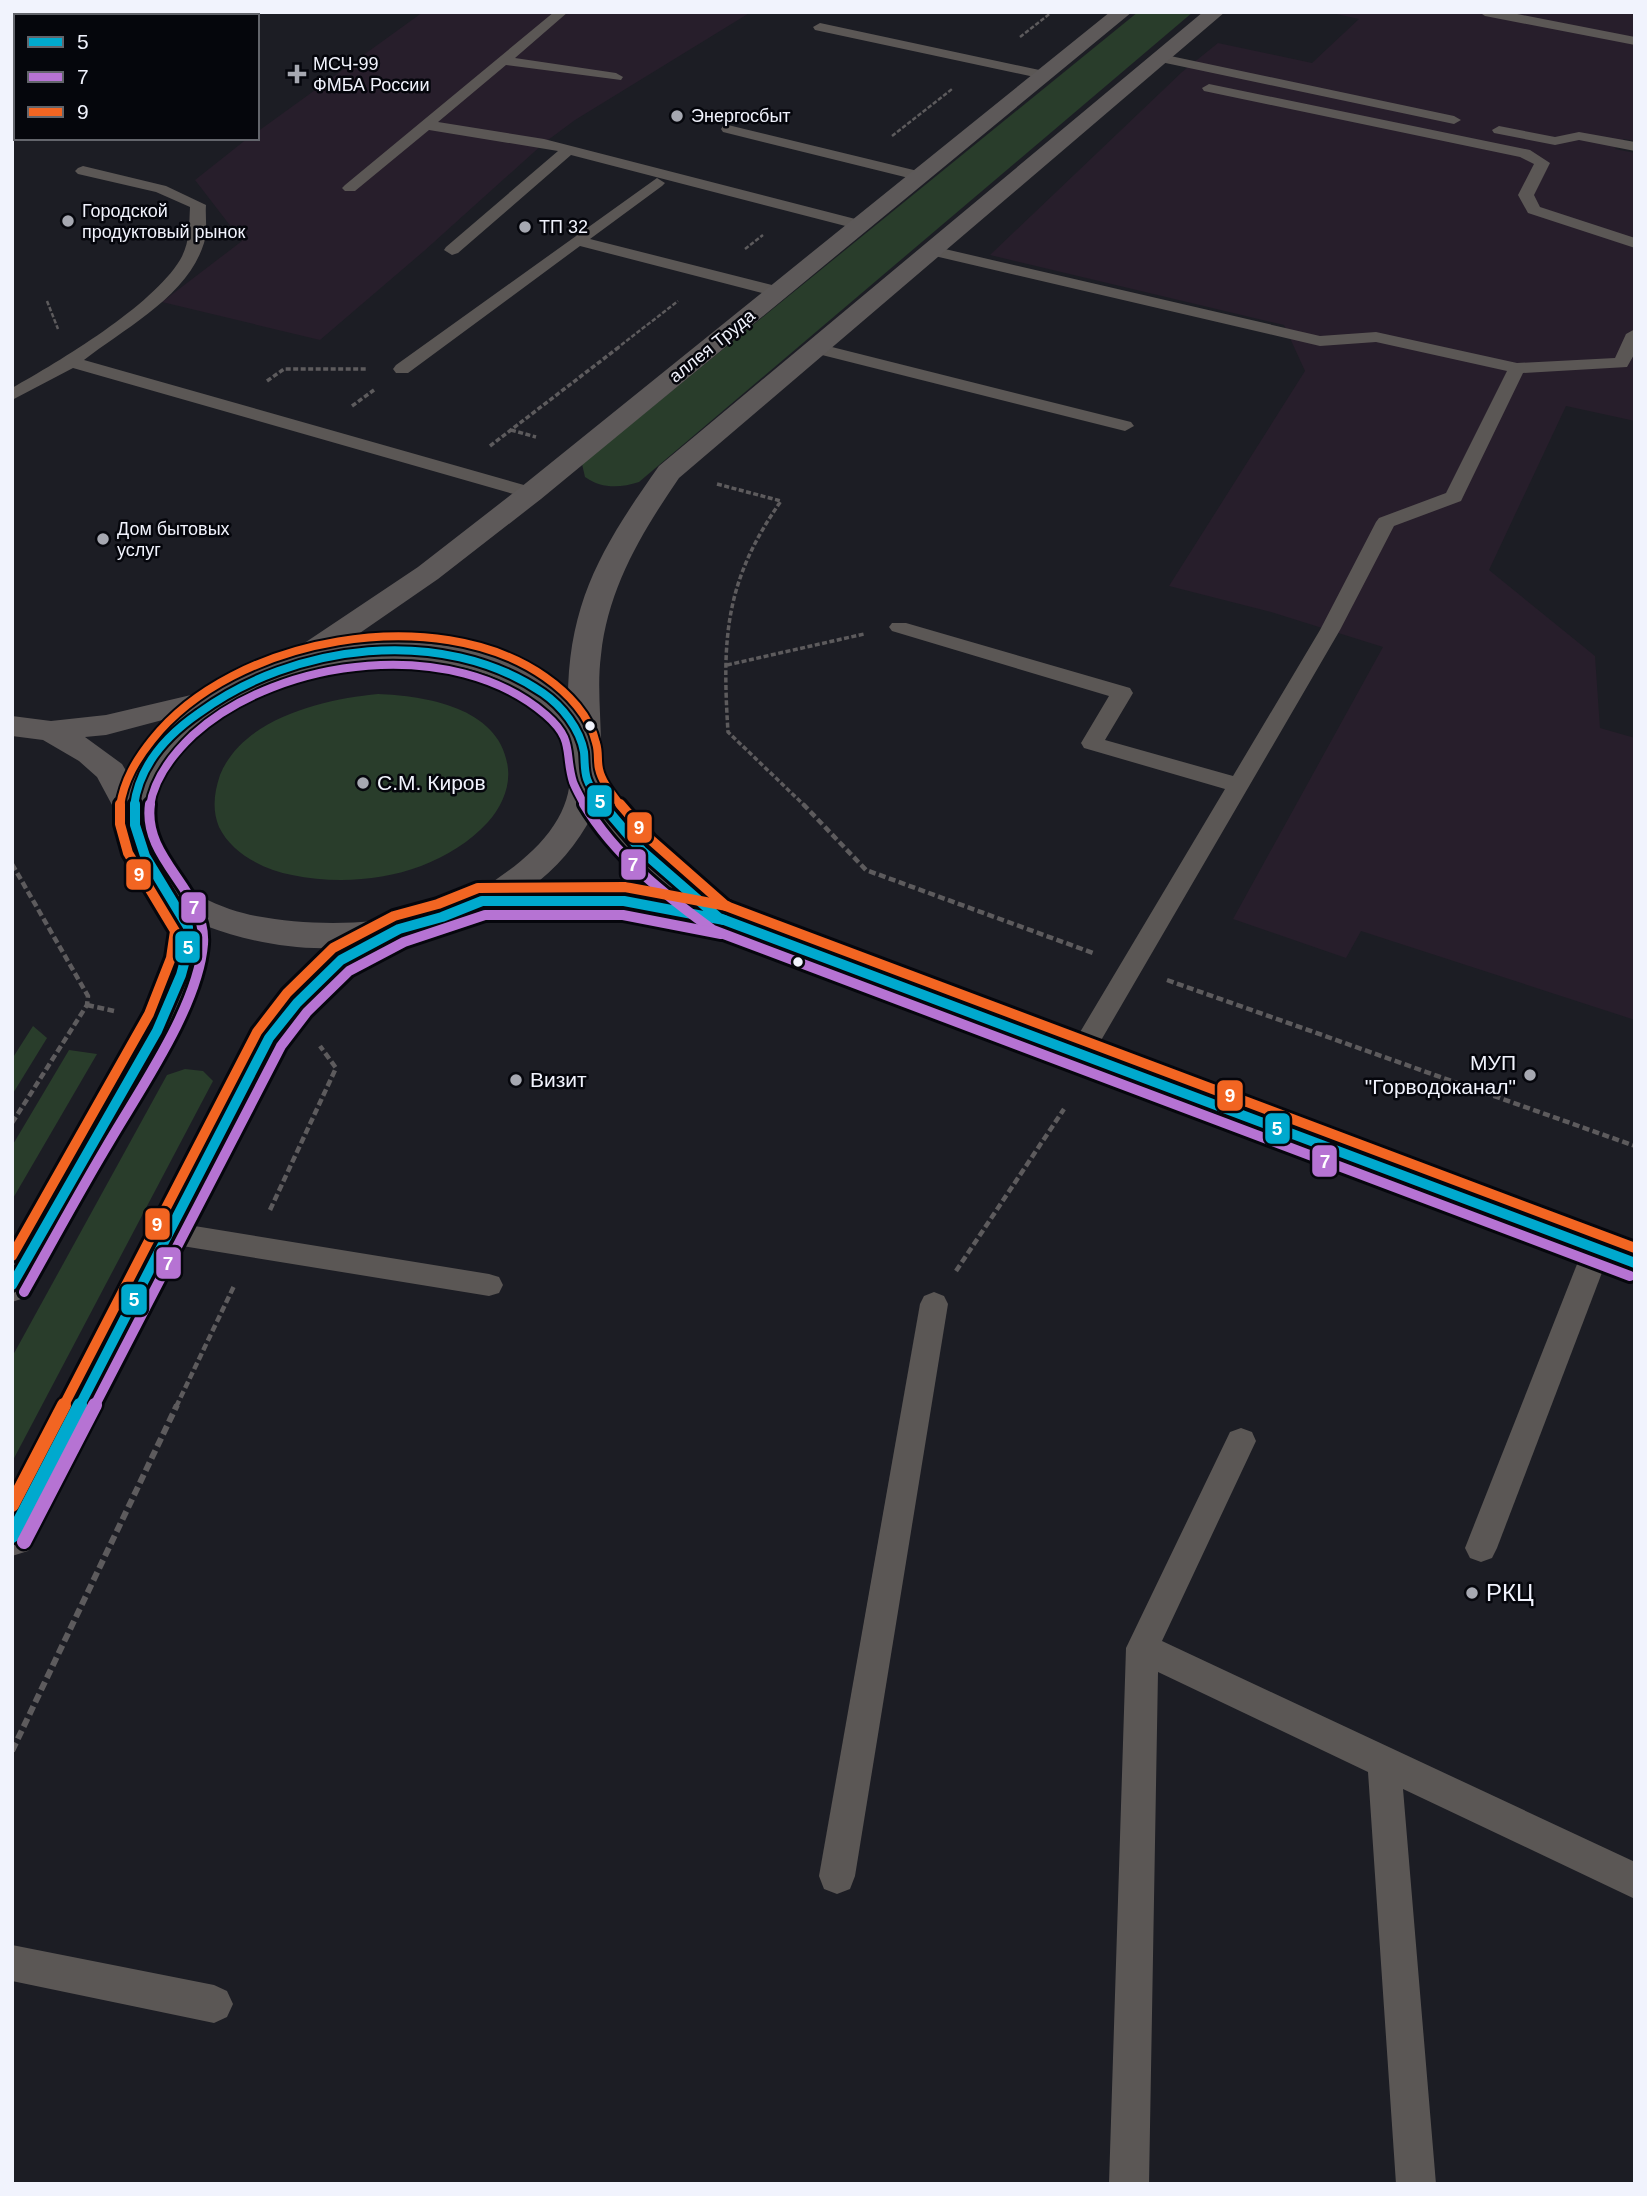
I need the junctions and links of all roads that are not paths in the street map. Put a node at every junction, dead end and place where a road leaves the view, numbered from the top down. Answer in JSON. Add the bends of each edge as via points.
{"nodes":[{"id":1,"x":562,"y":12,"type":"edge"},
{"id":2,"x":1122,"y":12,"type":"edge"},
{"id":3,"x":1215,"y":12,"type":"edge"},
{"id":4,"x":1485,"y":12,"type":"edge"},
{"id":5,"x":820,"y":27,"type":"dead end"},
{"id":6,"x":1631,"y":38,"type":"edge"},
{"id":7,"x":1161,"y":58,"type":"junction"},
{"id":8,"x":504,"y":61,"type":"junction"},
{"id":9,"x":1044,"y":75,"type":"junction"},
{"id":10,"x":616,"y":76,"type":"dead end"},
{"id":11,"x":1209,"y":88,"type":"dead end"},
{"id":12,"x":426,"y":125,"type":"junction"},
{"id":13,"x":728,"y":129,"type":"dead end"},
{"id":14,"x":1635,"y":147,"type":"edge"},
{"id":15,"x":569,"y":149,"type":"junction"},
{"id":16,"x":83,"y":171,"type":"dead end"},
{"id":17,"x":921,"y":176,"type":"junction"},
{"id":18,"x":657,"y":183,"type":"dead end"},
{"id":19,"x":351,"y":188,"type":"dead end"},
{"id":20,"x":861,"y":225,"type":"junction"},
{"id":21,"x":578,"y":241,"type":"junction"},
{"id":22,"x":1635,"y":243,"type":"edge"},
{"id":23,"x":452,"y":250,"type":"dead end"},
{"id":24,"x":932,"y":251,"type":"junction"},
{"id":25,"x":778,"y":292,"type":"junction"},
{"id":26,"x":1635,"y":334,"type":"edge"},
{"id":27,"x":816,"y":348,"type":"junction"},
{"id":28,"x":71,"y":362,"type":"junction"},
{"id":29,"x":1517,"y":368,"type":"junction"},
{"id":30,"x":402,"y":369,"type":"road end"},
{"id":31,"x":12,"y":395,"type":"edge"},
{"id":32,"x":1125,"y":426,"type":"dead end"},
{"id":33,"x":531,"y":493,"type":"junction"},
{"id":34,"x":899,"y":626,"type":"road end"},
{"id":35,"x":292,"y":665,"type":"junction"},
{"id":36,"x":223,"y":695,"type":"junction"},
{"id":37,"x":12,"y":726,"type":"edge"},
{"id":38,"x":51,"y":731,"type":"junction"},
{"id":39,"x":586,"y":766,"type":"junction"},
{"id":40,"x":1238,"y":785,"type":"junction"},
{"id":41,"x":133,"y":814,"type":"junction"},
{"id":42,"x":167,"y":888,"type":"junction"},
{"id":43,"x":482,"y":901,"type":"junction"},
{"id":44,"x":719,"y":918,"type":"junction"},
{"id":45,"x":400,"y":929,"type":"junction"},
{"id":46,"x":1080,"y":1054,"type":"junction"},
{"id":47,"x":170,"y":1233,"type":"junction"},
{"id":48,"x":1597,"y":1249,"type":"junction"},
{"id":49,"x":1635,"y":1263,"type":"edge"},
{"id":50,"x":12,"y":1285,"type":"edge"},
{"id":51,"x":489,"y":1285,"type":"dead end"},
{"id":52,"x":934,"y":1304,"type":"road end"},
{"id":53,"x":1241,"y":1441,"type":"dead end"},
{"id":54,"x":12,"y":1536,"type":"edge"},
{"id":55,"x":1480,"y":1548,"type":"dead end"},
{"id":56,"x":1142,"y":1648,"type":"junction"},
{"id":57,"x":1384,"y":1763,"type":"junction"},
{"id":58,"x":837,"y":1876,"type":"dead end"},
{"id":59,"x":1635,"y":1881,"type":"edge"},
{"id":60,"x":12,"y":1964,"type":"edge"},
{"id":61,"x":214,"y":2004,"type":"dead end"},
{"id":62,"x":1129,"y":2184,"type":"edge"},
{"id":63,"x":1416,"y":2184,"type":"edge"}],
"edges":[{"from":1,"to":8,"type":"lane"},
{"from":2,"to":9,"type":"street","name":"аллея Труда"},
{"from":3,"to":7,"type":"street"},
{"from":4,"to":6,"type":"lane"},
{"from":5,"to":9,"type":"lane"},
{"from":7,"to":14,"type":"lane","via":[[1555,142],[1579,135]]},
{"from":7,"to":24,"type":"street"},
{"from":8,"to":10,"type":"lane"},
{"from":8,"to":12,"type":"lane"},
{"from":9,"to":17,"type":"street","name":"аллея Труда"},
{"from":11,"to":22,"type":"lane","via":[[1525,153],[1542,163],[1526,195],[1534,210]]},
{"from":12,"to":15,"type":"lane"},
{"from":12,"to":19,"type":"lane"},
{"from":13,"to":17,"type":"lane"},
{"from":15,"to":20,"type":"lane"},
{"from":15,"to":23,"type":"lane"},
{"from":16,"to":28,"type":"lane","via":[[160,189],[198,205],[196,243],[180,274],[154,299]]},
{"from":17,"to":20,"type":"street","name":"аллея Труда"},
{"from":18,"to":21,"type":"lane"},
{"from":20,"to":25,"type":"street","name":"аллея Труда"},
{"from":21,"to":25,"type":"lane"},
{"from":21,"to":30,"type":"lane"},
{"from":24,"to":27,"type":"street"},
{"from":24,"to":29,"type":"lane","via":[[1320,341],[1376,337]]},
{"from":25,"to":33,"type":"street","name":"аллея Труда"},
{"from":26,"to":29,"type":"lane","via":[[1621,363]]},
{"from":27,"to":32,"type":"lane"},
{"from":27,"to":39,"type":"street","via":[[669,472],[627,532],[598,592],[586,655]]},
{"from":28,"to":31,"type":"lane"},
{"from":28,"to":33,"type":"lane"},
{"from":29,"to":40,"type":"lane","via":[[1454,497],[1387,522],[1330,630]]},
{"from":33,"to":35,"type":"street","name":"аллея Труда","via":[[428,573]]},
{"from":34,"to":40,"type":"lane","via":[[1122,692],[1092,743]]},
{"from":35,"to":36,"type":"street"},
{"from":35,"to":39,"type":"street","via":[[330,656],[408,651],[480,662],[520,678],[560,707],[576,729]]},
{"from":36,"to":38,"type":"street","via":[[106,725]]},
{"from":36,"to":41,"type":"street","via":[[176,729],[149,762]]},
{"from":37,"to":38,"type":"street"},
{"from":38,"to":41,"type":"street","via":[[110,771]]},
{"from":39,"to":43,"type":"street","via":[[580,805],[567,831],[517,880]]},
{"from":39,"to":44,"type":"street","via":[[622,831]]},
{"from":40,"to":46,"type":"lane"},
{"from":41,"to":42,"type":"street","via":[[136,841]]},
{"from":42,"to":45,"type":"street","via":[[205,912],[267,932],[310,937]]},
{"from":42,"to":50,"type":"street","via":[[190,930],[180,975],[162,1020]]},
{"from":43,"to":44,"type":"street","via":[[624,901]]},
{"from":43,"to":45,"type":"street"},
{"from":44,"to":46,"type":"street"},
{"from":45,"to":47,"type":"street","via":[[341,960],[269,1038]]},
{"from":46,"to":48,"type":"street"},
{"from":47,"to":51,"type":"lane"},
{"from":47,"to":54,"type":"street"},
{"from":48,"to":49,"type":"street"},
{"from":48,"to":55,"type":"lane"},
{"from":52,"to":58,"type":"lane"},
{"from":53,"to":56,"type":"lane"},
{"from":56,"to":57,"type":"lane"},
{"from":56,"to":62,"type":"lane"},
{"from":57,"to":59,"type":"lane"},
{"from":57,"to":63,"type":"lane"},
{"from":60,"to":61,"type":"lane"}]}
